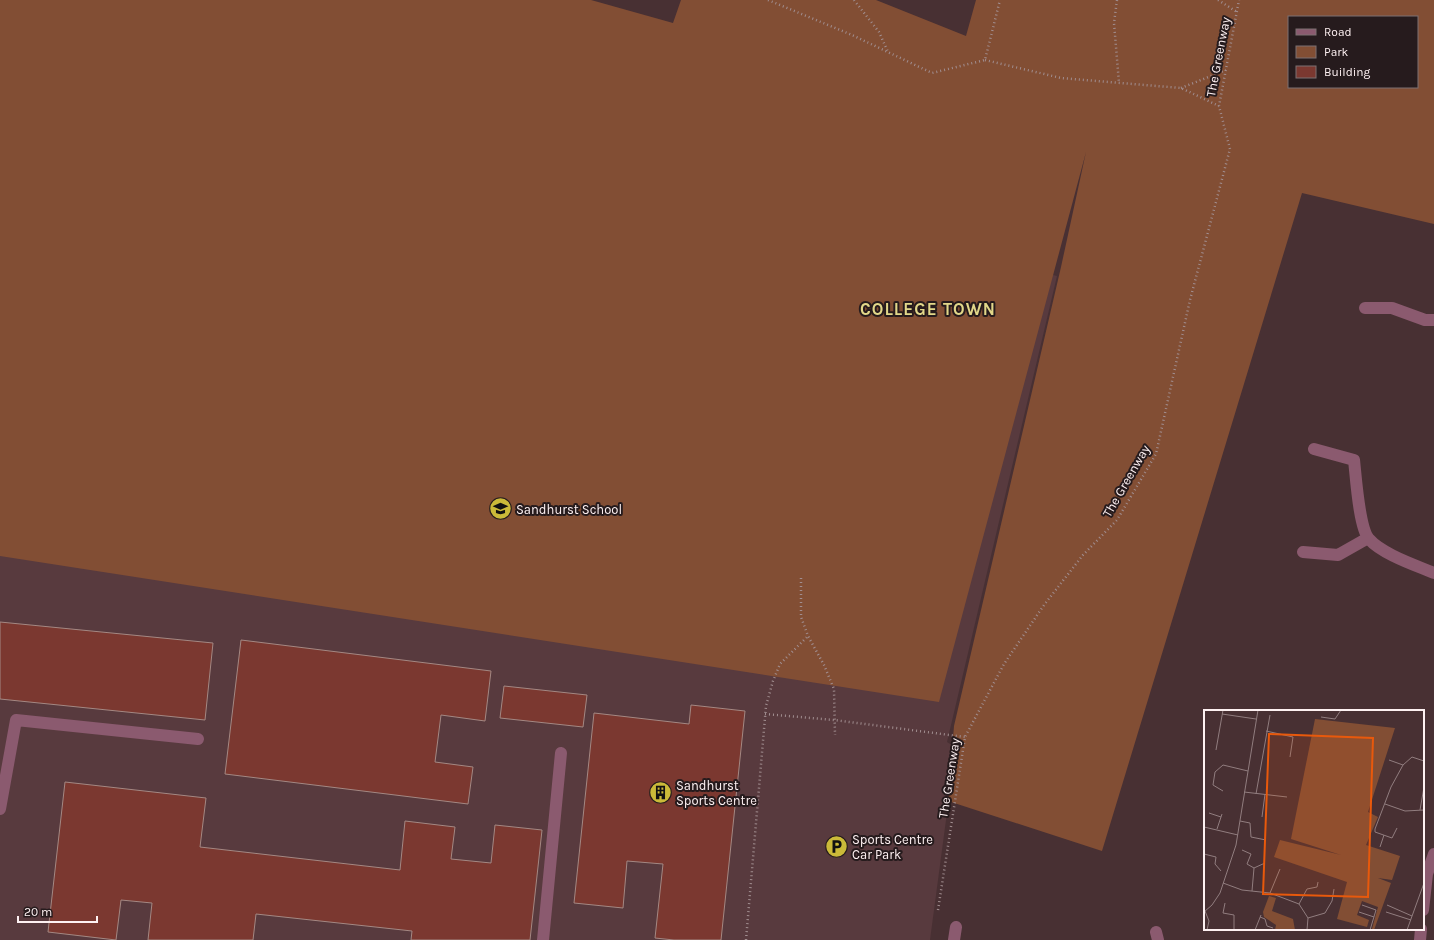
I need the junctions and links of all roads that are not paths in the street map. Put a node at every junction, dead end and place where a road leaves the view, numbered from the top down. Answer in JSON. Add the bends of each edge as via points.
{"nodes":[{"id":1,"x":1365,"y":308,"type":"dead end"},
{"id":2,"x":1434,"y":320,"type":"edge"},
{"id":3,"x":1314,"y":449,"type":"dead end"},
{"id":4,"x":1368,"y":538,"type":"junction"},
{"id":5,"x":1303,"y":552,"type":"dead end"},
{"id":6,"x":1434,"y":573,"type":"edge"},
{"id":7,"x":198,"y":739,"type":"dead end"},
{"id":8,"x":561,"y":752,"type":"dead end"},
{"id":9,"x":0,"y":810,"type":"edge"},
{"id":10,"x":1434,"y":854,"type":"edge"},
{"id":11,"x":1425,"y":873,"type":"edge"},
{"id":12,"x":1424,"y":892,"type":"edge"},
{"id":13,"x":956,"y":927,"type":"dead end"},
{"id":14,"x":1421,"y":930,"type":"edge"},
{"id":15,"x":543,"y":940,"type":"edge"},
{"id":16,"x":954,"y":940,"type":"edge"},
{"id":17,"x":1420,"y":940,"type":"edge"}],
"edges":[{"from":1,"to":2,"type":"street","via":[[1392,308],[1425,320]]},
{"from":3,"to":4,"type":"street","via":[[1354,460],[1362,524]]},
{"from":4,"to":5,"type":"street","via":[[1338,555]]},
{"from":4,"to":6,"type":"street","via":[[1380,549]]},
{"from":7,"to":9,"type":"street","via":[[16,720]]},
{"from":8,"to":15,"type":"street"},
{"from":10,"to":11,"type":"street"},
{"from":11,"to":12,"type":"street"},
{"from":13,"to":16,"type":"street"},
{"from":14,"to":17,"type":"street"}]}
